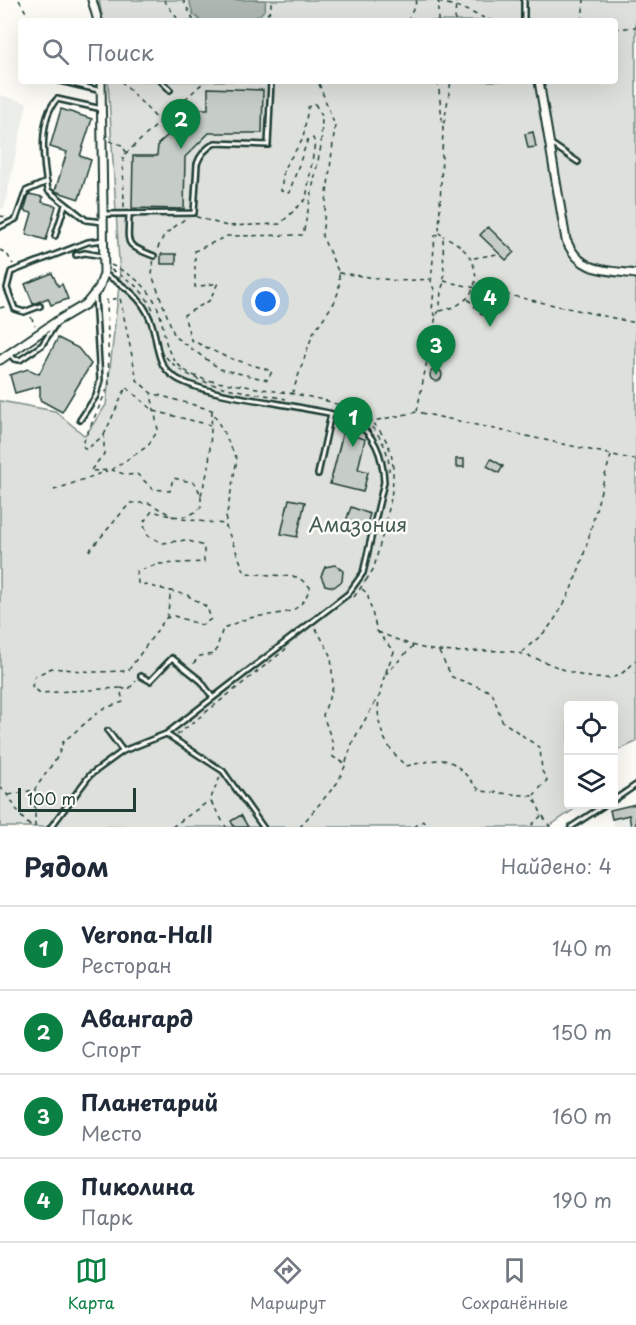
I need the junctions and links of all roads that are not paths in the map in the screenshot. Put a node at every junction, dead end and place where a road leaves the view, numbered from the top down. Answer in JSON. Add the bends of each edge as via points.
{"nodes":[{"id":1,"x":92,"y":0,"type":"edge"},
{"id":2,"x":524,"y":0,"type":"edge"},
{"id":3,"x":97,"y":18,"type":"edge"},
{"id":4,"x":524,"y":18,"type":"edge"},
{"id":5,"x":73,"y":84,"type":"edge"},
{"id":6,"x":101,"y":84,"type":"edge"},
{"id":7,"x":164,"y":84,"type":"edge"},
{"id":8,"x":271,"y":84,"type":"edge"},
{"id":9,"x":540,"y":84,"type":"edge"},
{"id":10,"x":170,"y":90,"type":"dead end"},
{"id":11,"x":102,"y":91,"type":"junction"},
{"id":12,"x":102,"y":109,"type":"junction"},
{"id":13,"x":550,"y":143,"type":"junction"},
{"id":14,"x":578,"y":162,"type":"dead end"},
{"id":15,"x":46,"y":182,"type":"junction"},
{"id":16,"x":65,"y":205,"type":"junction"},
{"id":17,"x":127,"y":214,"type":"junction"},
{"id":18,"x":104,"y":219,"type":"junction"},
{"id":19,"x":0,"y":227,"type":"edge"},
{"id":20,"x":55,"y":236,"type":"dead end"},
{"id":21,"x":105,"y":240,"type":"junction"},
{"id":22,"x":76,"y":255,"type":"dead end"},
{"id":23,"x":154,"y":256,"type":"road end"},
{"id":24,"x":106,"y":257,"type":"junction"},
{"id":25,"x":105,"y":270,"type":"junction"},
{"id":26,"x":636,"y":274,"type":"edge"},
{"id":27,"x":95,"y":295,"type":"junction"},
{"id":28,"x":40,"y":306,"type":"dead end"},
{"id":29,"x":57,"y":321,"type":"junction"},
{"id":30,"x":10,"y":353,"type":"junction"},
{"id":31,"x":0,"y":360,"type":"edge"},
{"id":32,"x":331,"y":413,"type":"junction"},
{"id":33,"x":80,"y":420,"type":"dead end"},
{"id":34,"x":318,"y":474,"type":"dead end"},
{"id":35,"x":141,"y":676,"type":"road end"},
{"id":36,"x":213,"y":698,"type":"junction"},
{"id":37,"x":108,"y":731,"type":"dead end"},
{"id":38,"x":166,"y":734,"type":"junction"},
{"id":39,"x":123,"y":750,"type":"junction"},
{"id":40,"x":636,"y":785,"type":"edge"},
{"id":41,"x":618,"y":797,"type":"edge"},
{"id":42,"x":598,"y":809,"type":"edge"},
{"id":43,"x":51,"y":827,"type":"edge"},
{"id":44,"x":263,"y":827,"type":"edge"},
{"id":45,"x":571,"y":827,"type":"edge"}],
"edges":[{"from":1,"to":3,"type":"street"},
{"from":2,"to":4,"type":"lane"},
{"from":5,"to":11,"type":"lane"},
{"from":6,"to":11,"type":"street"},
{"from":7,"to":10,"type":"lane"},
{"from":8,"to":17,"type":"lane","via":[[268,145],[210,146],[199,157],[196,210],[190,215]]},
{"from":9,"to":13,"type":"street"},
{"from":11,"to":12,"type":"street"},
{"from":12,"to":15,"type":"lane","via":[[63,98],[51,105],[44,129]]},
{"from":12,"to":18,"type":"street"},
{"from":13,"to":14,"type":"lane"},
{"from":13,"to":26,"type":"street","via":[[571,252],[583,264]]},
{"from":15,"to":16,"type":"lane","via":[[51,194]]},
{"from":15,"to":19,"type":"lane","via":[[26,191],[16,219]]},
{"from":16,"to":18,"type":"lane","via":[[86,220]]},
{"from":16,"to":20,"type":"lane"},
{"from":17,"to":18,"type":"lane"},
{"from":17,"to":23,"type":"lane","via":[[128,242]]},
{"from":18,"to":21,"type":"street"},
{"from":21,"to":24,"type":"street"},
{"from":21,"to":28,"type":"lane","via":[[88,242],[16,268],[8,279],[13,304],[18,311]]},
{"from":22,"to":24,"type":"lane"},
{"from":24,"to":25,"type":"street"},
{"from":25,"to":27,"type":"street"},
{"from":25,"to":32,"type":"lane","via":[[144,308],[151,320],[157,354],[174,376],[202,388]]},
{"from":27,"to":29,"type":"street"},
{"from":27,"to":33,"type":"lane","via":[[100,380],[96,396]]},
{"from":29,"to":30,"type":"street"},
{"from":29,"to":30,"type":"lane","via":[[42,345],[20,360]]},
{"from":30,"to":31,"type":"street"},
{"from":32,"to":34,"type":"lane"},
{"from":32,"to":36,"type":"lane","via":[[356,423],[368,434],[384,466],[367,559],[356,585]]},
{"from":35,"to":36,"type":"lane","via":[[150,681],[172,658],[188,669]]},
{"from":36,"to":38,"type":"lane"},
{"from":37,"to":39,"type":"lane"},
{"from":38,"to":39,"type":"lane"},
{"from":38,"to":44,"type":"lane","via":[[223,771]]},
{"from":39,"to":43,"type":"lane","via":[[90,775]]},
{"from":40,"to":41,"type":"lane"},
{"from":42,"to":45,"type":"lane"}]}
